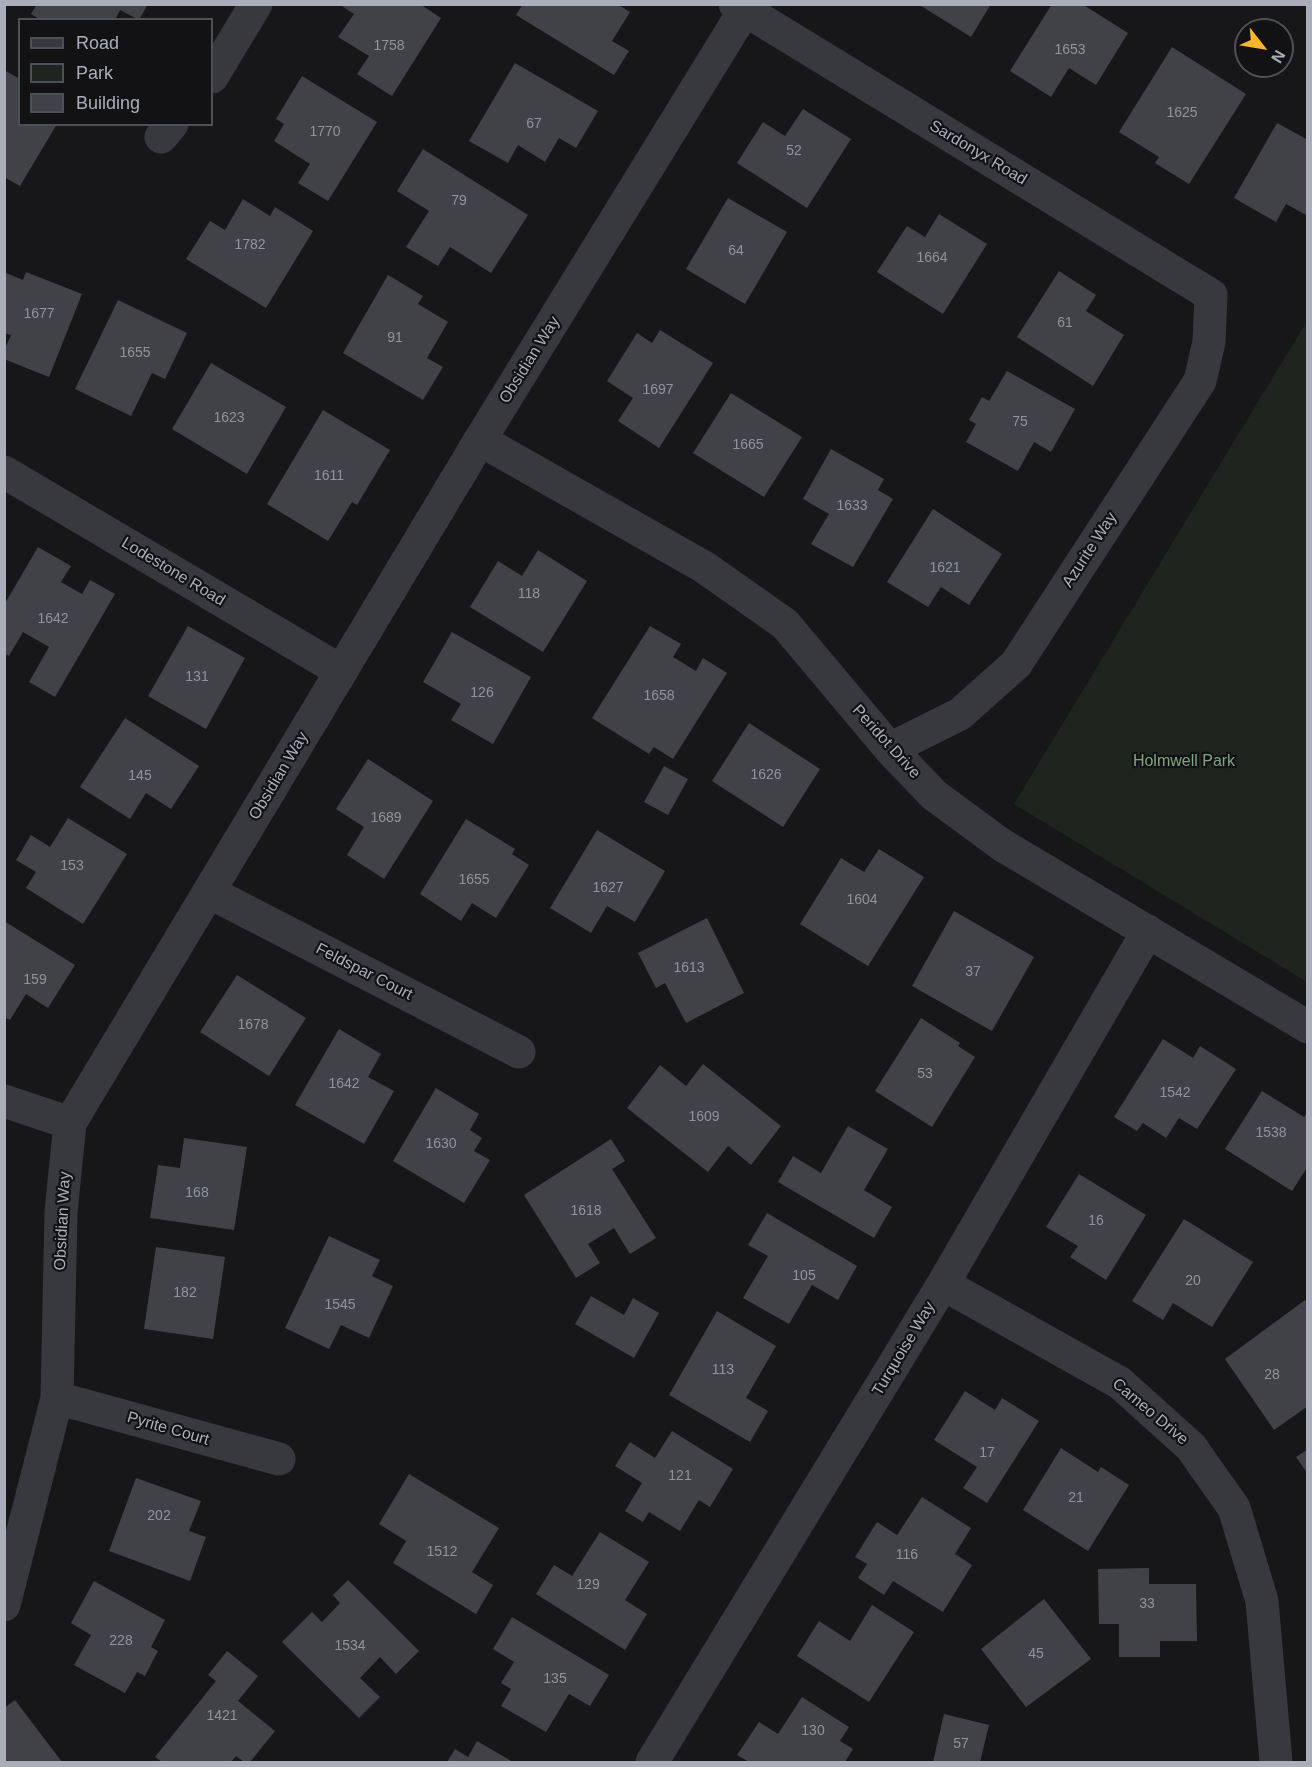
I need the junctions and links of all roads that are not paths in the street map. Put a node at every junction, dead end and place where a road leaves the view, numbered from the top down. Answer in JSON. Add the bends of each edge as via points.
{"nodes":[{"id":1,"x":256,"y":4,"type":"edge"},
{"id":2,"x":740,"y":8,"type":"edge"},
{"id":3,"x":213,"y":75,"type":"edge"},
{"id":4,"x":1211,"y":295,"type":"joint"},
{"id":5,"x":480,"y":440,"type":"junction"},
{"id":6,"x":4,"y":472,"type":"edge"},
{"id":7,"x":341,"y":671,"type":"junction"},
{"id":8,"x":890,"y":749,"type":"junction"},
{"id":9,"x":209,"y":892,"type":"junction"},
{"id":10,"x":1148,"y":931,"type":"junction"},
{"id":11,"x":1308,"y":1027,"type":"edge"},
{"id":12,"x":519,"y":1052,"type":"dead end"},
{"id":13,"x":4,"y":1101,"type":"edge"},
{"id":14,"x":70,"y":1123,"type":"junction"},
{"id":15,"x":943,"y":1284,"type":"junction"},
{"id":16,"x":57,"y":1398,"type":"junction"},
{"id":17,"x":279,"y":1460,"type":"dead end"},
{"id":18,"x":4,"y":1605,"type":"edge"},
{"id":19,"x":652,"y":1762,"type":"edge"},
{"id":20,"x":1276,"y":1762,"type":"edge"}],
"edges":[{"from":1,"to":3,"type":"street"},
{"from":2,"to":4,"type":"street","name":"Sardonyx Road"},
{"from":2,"to":5,"type":"street","name":"Obsidian Way"},
{"from":4,"to":8,"type":"street","name":"Azurite Way","via":[[1209,342],[1200,381],[1017,664],[960,714]]},
{"from":5,"to":7,"type":"street","name":"Obsidian Way"},
{"from":5,"to":8,"type":"street","name":"Peridot Drive","via":[[704,567],[784,624]]},
{"from":6,"to":7,"type":"street","name":"Lodestone Road"},
{"from":7,"to":9,"type":"street","name":"Obsidian Way"},
{"from":8,"to":10,"type":"street","name":"Peridot Drive","via":[[934,795],[1002,845]]},
{"from":9,"to":12,"type":"street","name":"Feldspar Court"},
{"from":9,"to":14,"type":"street","name":"Obsidian Way"},
{"from":10,"to":11,"type":"street","name":"Peridot Drive"},
{"from":10,"to":15,"type":"street","name":"Turquoise Way"},
{"from":13,"to":14,"type":"street"},
{"from":14,"to":16,"type":"street","name":"Obsidian Way","via":[[61,1212]]},
{"from":15,"to":19,"type":"street","name":"Turquoise Way"},
{"from":15,"to":20,"type":"street","name":"Cameo Drive","via":[[1120,1383],[1191,1447],[1234,1508],[1262,1602]]},
{"from":16,"to":17,"type":"street","name":"Pyrite Court"},
{"from":16,"to":18,"type":"street","name":"Obsidian Way"}]}
